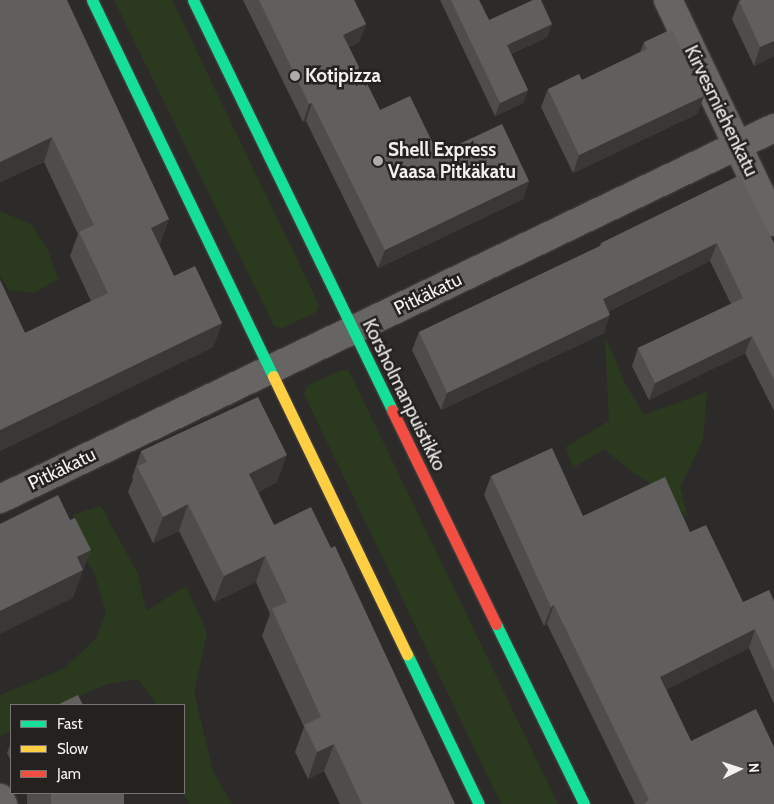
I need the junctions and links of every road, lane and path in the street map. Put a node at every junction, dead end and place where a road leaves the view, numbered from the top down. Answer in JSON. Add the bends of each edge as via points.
{"nodes":[{"id":1,"x":92,"y":0,"type":"edge"},
{"id":2,"x":193,"y":0,"type":"edge"},
{"id":3,"x":668,"y":0,"type":"edge"},
{"id":4,"x":774,"y":128,"type":"edge"},
{"id":5,"x":737,"y":145,"type":"junction"},
{"id":6,"x":774,"y":222,"type":"edge"},
{"id":7,"x":353,"y":330,"type":"junction"},
{"id":8,"x":270,"y":369,"type":"junction"},
{"id":9,"x":0,"y":499,"type":"edge"},
{"id":10,"x":0,"y":798,"type":"edge"},
{"id":11,"x":3,"y":804,"type":"edge"},
{"id":12,"x":479,"y":804,"type":"edge"},
{"id":13,"x":584,"y":804,"type":"edge"}],
"edges":[{"from":1,"to":8,"type":"main road"},
{"from":2,"to":7,"type":"main road","name":"Korsholmanpuistikko"},
{"from":3,"to":5,"type":"street","name":"Kirvesmiehenkatu"},
{"from":4,"to":5,"type":"street","name":"Pitkäkatu"},
{"from":5,"to":6,"type":"street","name":"Kirvesmiehenkatu"},
{"from":5,"to":7,"type":"street","name":"Pitkäkatu"},
{"from":7,"to":8,"type":"street","name":"Pitkäkatu"},
{"from":7,"to":13,"type":"main road","name":"Korsholmanpuistikko"},
{"from":8,"to":9,"type":"street","name":"Pitkäkatu"},
{"from":8,"to":12,"type":"main road"},
{"from":10,"to":11,"type":"street"}]}
